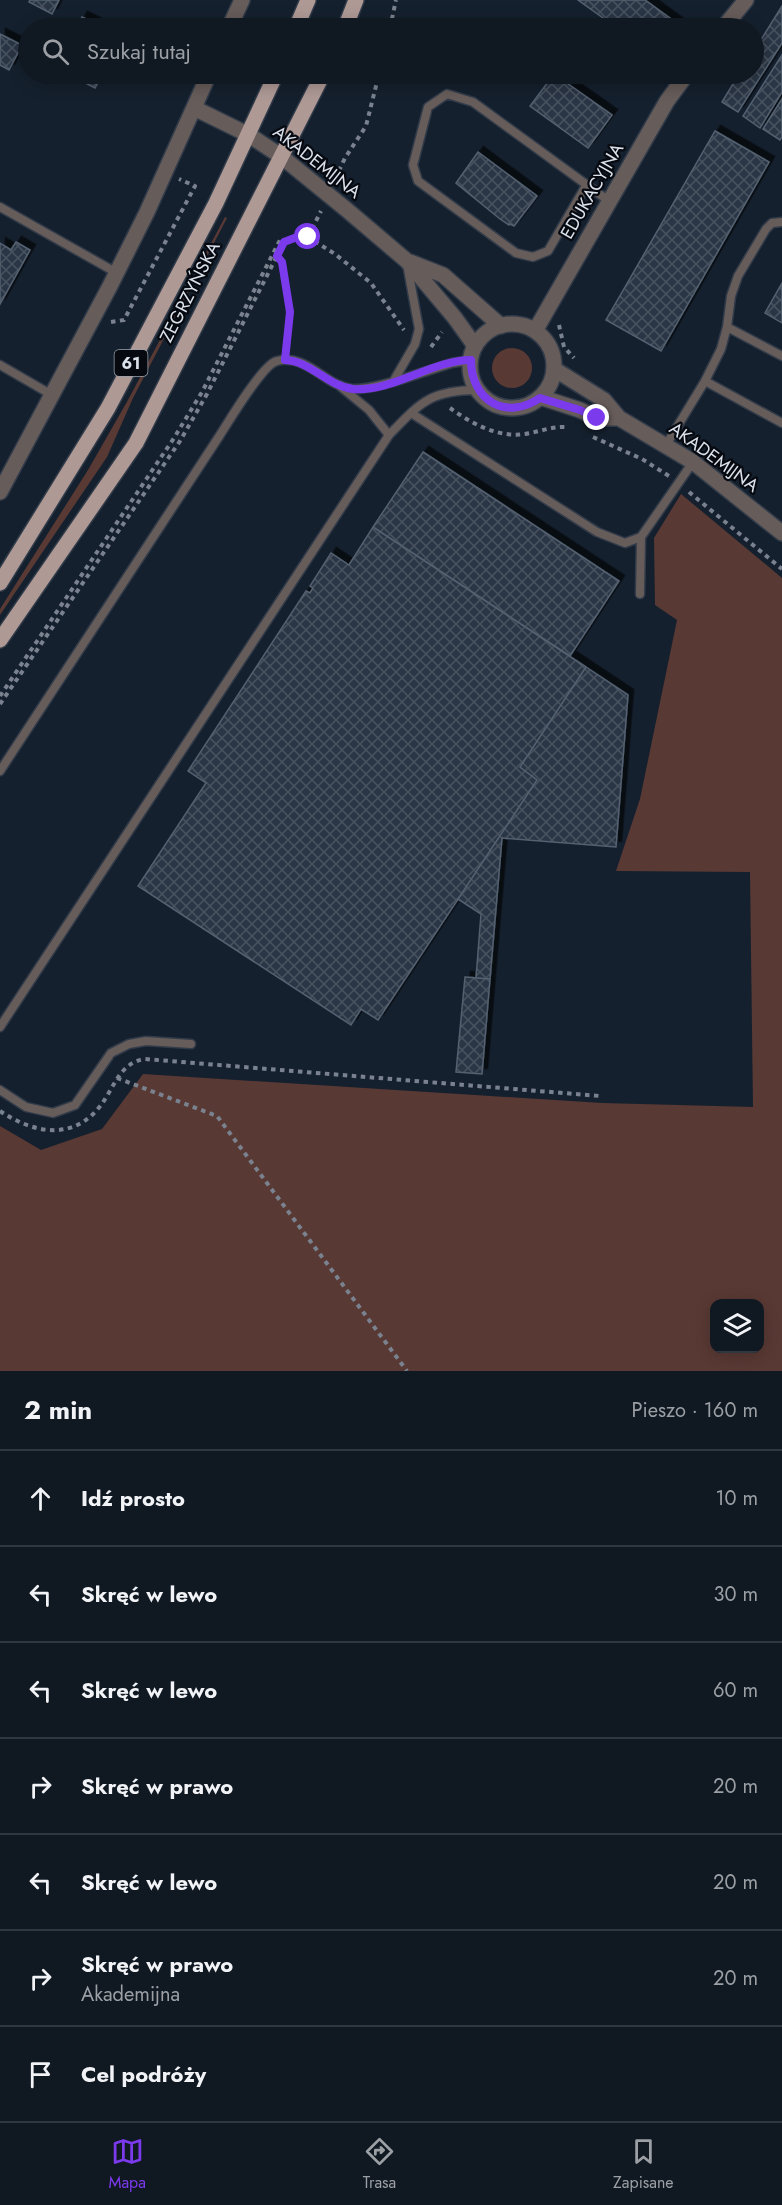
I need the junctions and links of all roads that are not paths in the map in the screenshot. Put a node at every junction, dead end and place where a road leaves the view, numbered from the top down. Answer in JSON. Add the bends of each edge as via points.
{"nodes":[{"id":1,"x":242,"y":0,"type":"edge"},
{"id":2,"x":308,"y":0,"type":"edge"},
{"id":3,"x":356,"y":0,"type":"edge"},
{"id":4,"x":746,"y":0,"type":"edge"},
{"id":5,"x":234,"y":18,"type":"edge"},
{"id":6,"x":300,"y":18,"type":"edge"},
{"id":7,"x":349,"y":18,"type":"edge"},
{"id":8,"x":731,"y":18,"type":"edge"},
{"id":9,"x":205,"y":84,"type":"edge"},
{"id":10,"x":272,"y":84,"type":"edge"},
{"id":11,"x":318,"y":84,"type":"edge"},
{"id":12,"x":680,"y":84,"type":"edge"},
{"id":13,"x":194,"y":108,"type":"junction"},
{"id":14,"x":249,"y":135,"type":"junction"},
{"id":15,"x":282,"y":157,"type":"junction"},
{"id":16,"x":586,"y":184,"type":"junction"},
{"id":17,"x":609,"y":201,"type":"junction"},
{"id":18,"x":0,"y":207,"type":"edge"},
{"id":19,"x":782,"y":222,"type":"edge"},
{"id":20,"x":407,"y":261,"type":"junction"},
{"id":21,"x":117,"y":273,"type":"junction"},
{"id":22,"x":501,"y":326,"type":"junction"},
{"id":23,"x":727,"y":327,"type":"junction"},
{"id":24,"x":535,"y":331,"type":"junction"},
{"id":25,"x":473,"y":353,"type":"junction"},
{"id":26,"x":782,"y":356,"type":"edge"},
{"id":27,"x":0,"y":365,"type":"edge"},
{"id":28,"x":554,"y":369,"type":"junction"},
{"id":29,"x":705,"y":381,"type":"junction"},
{"id":30,"x":393,"y":382,"type":"junction"},
{"id":31,"x":339,"y":385,"type":"junction"},
{"id":32,"x":478,"y":390,"type":"junction"},
{"id":33,"x":52,"y":395,"type":"junction"},
{"id":34,"x":540,"y":398,"type":"junction"},
{"id":35,"x":411,"y":413,"type":"junction"},
{"id":36,"x":619,"y":418,"type":"junction"},
{"id":37,"x":782,"y":423,"type":"edge"},
{"id":38,"x":389,"y":435,"type":"junction"},
{"id":39,"x":666,"y":445,"type":"junction"},
{"id":40,"x":693,"y":462,"type":"junction"},
{"id":41,"x":0,"y":492,"type":"edge"},
{"id":42,"x":782,"y":533,"type":"edge"},
{"id":43,"x":641,"y":537,"type":"junction"},
{"id":44,"x":0,"y":583,"type":"edge"},
{"id":45,"x":640,"y":594,"type":"dead end"},
{"id":46,"x":0,"y":640,"type":"edge"},
{"id":47,"x":0,"y":771,"type":"edge"},
{"id":48,"x":0,"y":1027,"type":"edge"},
{"id":49,"x":191,"y":1044,"type":"dead end"},
{"id":50,"x":0,"y":1090,"type":"edge"}],
"edges":[{"from":1,"to":5,"type":"street"},
{"from":2,"to":6,"type":"main road"},
{"from":3,"to":7,"type":"main road"},
{"from":4,"to":8,"type":"street"},
{"from":9,"to":13,"type":"street"},
{"from":10,"to":14,"type":"main road","name":"ZEGRZYŃSKA","number":"61"},
{"from":11,"to":15,"type":"main road","name":"ZEGRZYŃSKA","number":"61"},
{"from":12,"to":17,"type":"street","name":"EDUKACYJNA"},
{"from":13,"to":14,"type":"street","name":"AKADEMIJNA"},
{"from":13,"to":21,"type":"street"},
{"from":14,"to":15,"type":"street","name":"AKADEMIJNA"},
{"from":14,"to":44,"type":"main road","name":"ZEGRZYŃSKA","number":"61","via":[[108,408]]},
{"from":15,"to":20,"type":"street","name":"AKADEMIJNA"},
{"from":15,"to":46,"type":"main road","name":"ZEGRZYŃSKA","number":"61","via":[[136,443]]},
{"from":16,"to":16,"type":"lane","via":[[473,102],[447,94],[428,106],[413,165],[418,181],[516,253],[533,258],[548,251]]},
{"from":16,"to":17,"type":"lane"},
{"from":17,"to":24,"type":"street","name":"EDUKACYJNA"},
{"from":18,"to":21,"type":"lane"},
{"from":19,"to":23,"type":"lane","via":[[766,230],[738,276]]},
{"from":20,"to":22,"type":"street","name":"AKADEMIJNA","via":[[443,275]]},
{"from":20,"to":25,"type":"street","name":"AKADEMIJNA","via":[[455,318]]},
{"from":20,"to":30,"type":"lane","via":[[419,329],[415,344]]},
{"from":21,"to":33,"type":"street"},
{"from":22,"to":24,"type":"street","via":[[518,325]]},
{"from":22,"to":25,"type":"street","via":[[489,332]]},
{"from":23,"to":26,"type":"lane"},
{"from":23,"to":29,"type":"lane"},
{"from":24,"to":28,"type":"street","via":[[552,352]]},
{"from":25,"to":30,"type":"lane"},
{"from":25,"to":32,"type":"street","via":[[473,380]]},
{"from":27,"to":33,"type":"lane"},
{"from":28,"to":34,"type":"street"},
{"from":28,"to":36,"type":"street","name":"AKADEMIJNA","via":[[604,400]]},
{"from":29,"to":37,"type":"lane"},
{"from":29,"to":39,"type":"lane"},
{"from":30,"to":31,"type":"lane","via":[[352,389]]},
{"from":31,"to":38,"type":"lane","via":[[369,410]]},
{"from":31,"to":47,"type":"lane","via":[[293,360],[271,363],[262,373]]},
{"from":32,"to":34,"type":"street","via":[[502,407],[522,407]]},
{"from":32,"to":35,"type":"lane","via":[[439,394]]},
{"from":33,"to":41,"type":"street"},
{"from":34,"to":36,"type":"street","name":"AKADEMIJNA","via":[[597,418]]},
{"from":35,"to":38,"type":"lane"},
{"from":35,"to":43,"type":"lane","via":[[597,532],[625,543]]},
{"from":36,"to":39,"type":"street","name":"AKADEMIJNA"},
{"from":38,"to":48,"type":"lane"},
{"from":39,"to":40,"type":"street","name":"AKADEMIJNA"},
{"from":40,"to":42,"type":"street","name":"AKADEMIJNA"},
{"from":40,"to":43,"type":"lane"},
{"from":43,"to":45,"type":"lane"},
{"from":49,"to":50,"type":"lane","via":[[129,1044],[111,1053],[75,1105],[53,1113],[26,1107]]}]}
